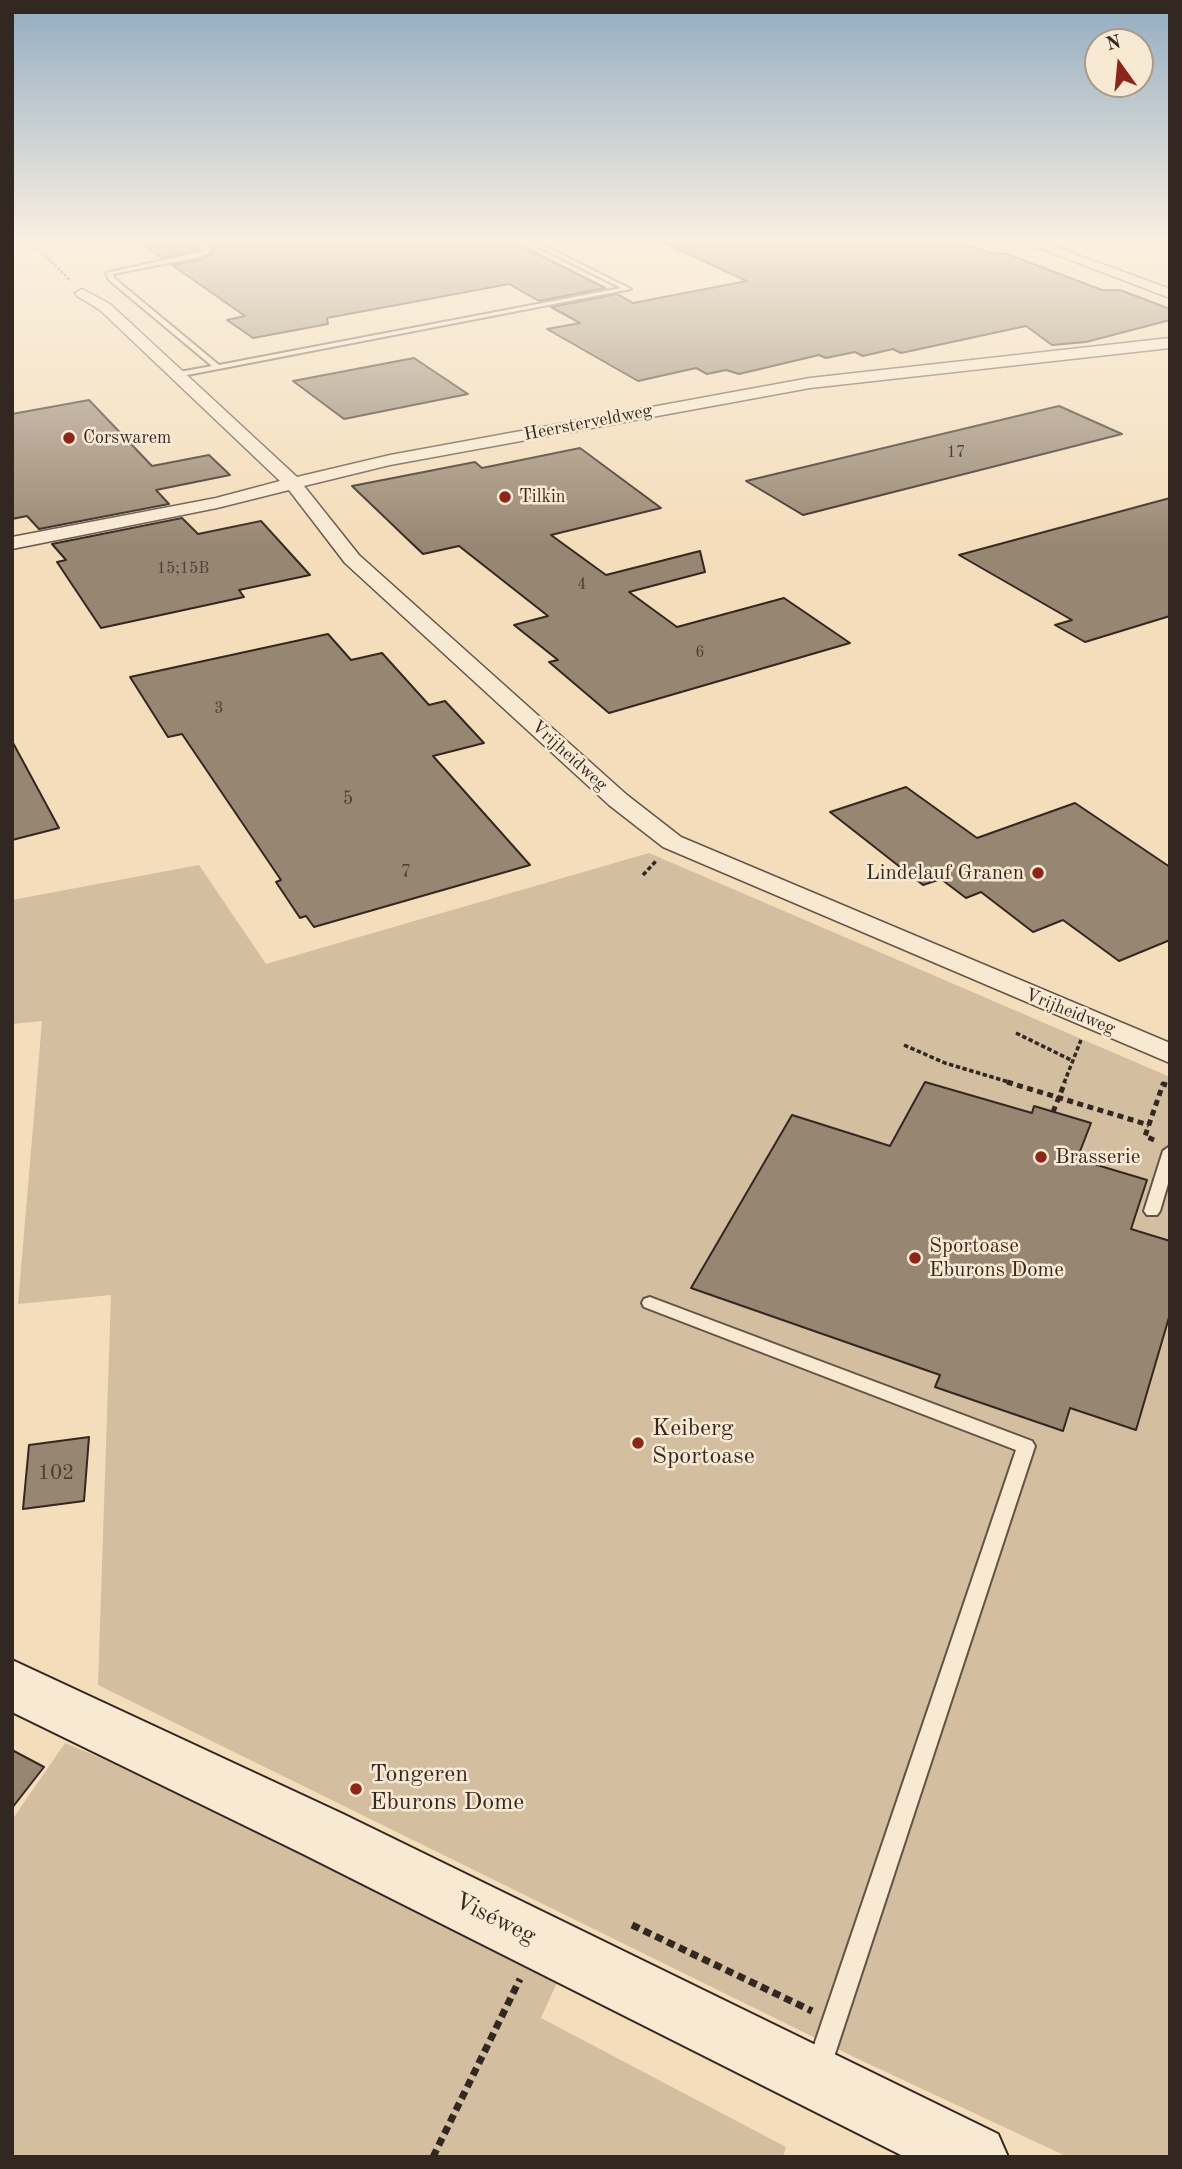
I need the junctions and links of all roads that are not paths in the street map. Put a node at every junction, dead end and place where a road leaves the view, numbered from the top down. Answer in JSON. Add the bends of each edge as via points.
{"nodes":[{"id":1,"x":144,"y":344,"type":"edge"},
{"id":2,"x":190,"y":344,"type":"edge"},
{"id":3,"x":337,"y":344,"type":"edge"},
{"id":4,"x":1159,"y":344,"type":"edge"},
{"id":5,"x":217,"y":367,"type":"junction"},
{"id":6,"x":177,"y":375,"type":"junction"},
{"id":7,"x":293,"y":482,"type":"junction"},
{"id":8,"x":12,"y":543,"type":"edge"},
{"id":9,"x":1170,"y":1054,"type":"edge"},
{"id":10,"x":1165,"y":1146,"type":"edge"},
{"id":11,"x":1152,"y":1211,"type":"dead end"},
{"id":12,"x":650,"y":1303,"type":"dead end"},
{"id":13,"x":12,"y":1685,"type":"edge"},
{"id":14,"x":825,"y":2050,"type":"junction"},
{"id":15,"x":975,"y":2157,"type":"edge"}],
"edges":[{"from":1,"to":6,"type":"street","name":"Vrijheidweg"},
{"from":2,"to":5,"type":"lane"},
{"from":3,"to":5,"type":"lane"},
{"from":4,"to":7,"type":"street","name":"Heersterveldweg","via":[[879,374],[736,395]]},
{"from":5,"to":6,"type":"lane"},
{"from":6,"to":7,"type":"street","name":"Vrijheidweg"},
{"from":7,"to":8,"type":"street","name":"Heersterveldweg","via":[[217,503]]},
{"from":7,"to":9,"type":"street","name":"Vrijheidweg","via":[[352,559],[618,800],[672,842]]},
{"from":10,"to":11,"type":"lane"},
{"from":12,"to":14,"type":"lane","via":[[1026,1446]]},
{"from":13,"to":14,"type":"main road","name":"Viséweg","via":[[544,1943]]},
{"from":14,"to":15,"type":"main road","name":"Viséweg"}]}
